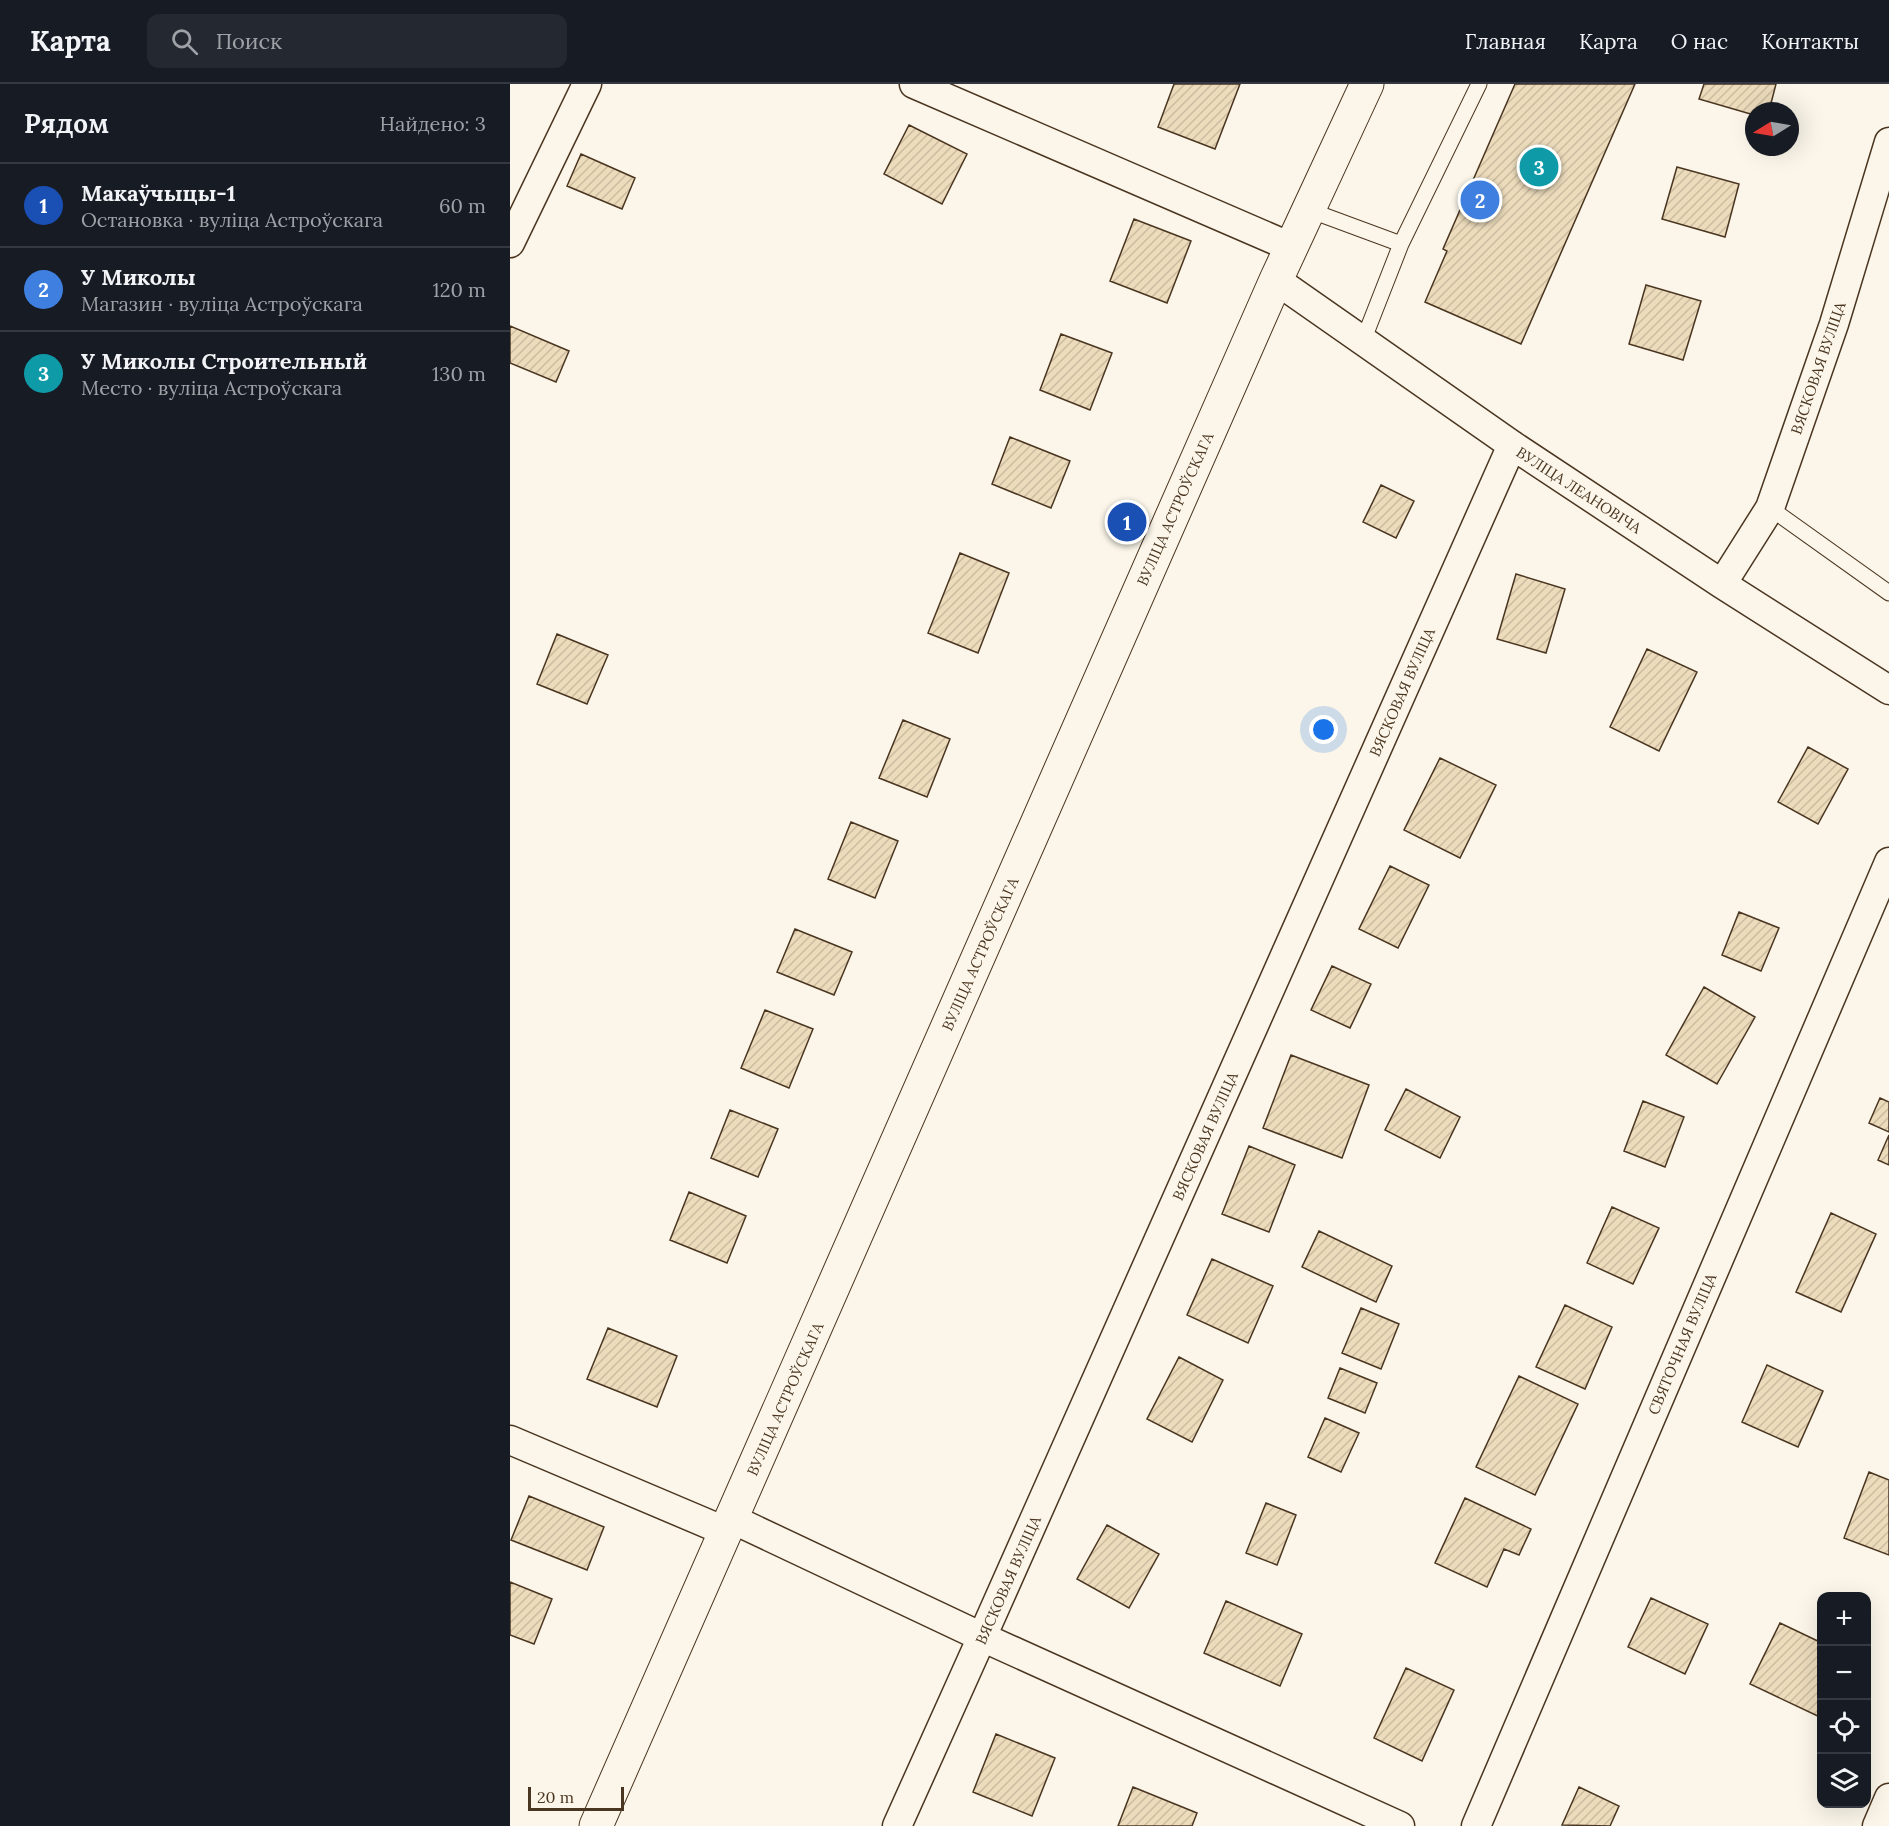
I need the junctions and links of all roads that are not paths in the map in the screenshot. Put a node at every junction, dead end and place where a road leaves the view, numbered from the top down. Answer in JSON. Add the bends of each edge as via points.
{"nodes":[{"id":1,"x":587,"y":84,"type":"edge"},
{"id":2,"x":914,"y":84,"type":"edge"},
{"id":3,"x":1367,"y":84,"type":"edge"},
{"id":4,"x":1479,"y":84,"type":"edge"},
{"id":5,"x":1889,"y":142,"type":"edge"},
{"id":6,"x":1309,"y":210,"type":"junction"},
{"id":7,"x":510,"y":243,"type":"edge"},
{"id":8,"x":1401,"y":244,"type":"junction"},
{"id":9,"x":1292,"y":247,"type":"junction"},
{"id":10,"x":1276,"y":280,"type":"junction"},
{"id":11,"x":1363,"y":341,"type":"junction"},
{"id":12,"x":1512,"y":445,"type":"junction"},
{"id":13,"x":1770,"y":508,"type":"junction"},
{"id":14,"x":1722,"y":584,"type":"junction"},
{"id":15,"x":1889,"y":593,"type":"edge"},
{"id":16,"x":1889,"y":690,"type":"edge"},
{"id":17,"x":1889,"y":862,"type":"edge"},
{"id":18,"x":510,"y":1440,"type":"edge"},
{"id":19,"x":729,"y":1526,"type":"junction"},
{"id":20,"x":982,"y":1637,"type":"junction"},
{"id":21,"x":1889,"y":1798,"type":"edge"},
{"id":22,"x":596,"y":1826,"type":"edge"},
{"id":23,"x":897,"y":1826,"type":"edge"},
{"id":24,"x":1400,"y":1826,"type":"edge"},
{"id":25,"x":1476,"y":1826,"type":"edge"},
{"id":26,"x":1877,"y":1826,"type":"edge"}],
"edges":[{"from":1,"to":7,"type":"street"},
{"from":2,"to":9,"type":"street"},
{"from":3,"to":6,"type":"street","name":"ВУЛІЦА АСТРОЎСКАГА"},
{"from":4,"to":8,"type":"lane"},
{"from":5,"to":13,"type":"street","name":"ВЯСКОВАЯ ВУЛІЦА","via":[[1834,324]]},
{"from":6,"to":8,"type":"lane"},
{"from":6,"to":9,"type":"street","name":"ВУЛІЦА АСТРОЎСКАГА"},
{"from":8,"to":11,"type":"lane"},
{"from":9,"to":10,"type":"street","name":"ВУЛІЦА АСТРОЎСКАГА"},
{"from":10,"to":11,"type":"street","name":"ВУЛІЦА ЛЕАНОВІЧА"},
{"from":10,"to":19,"type":"street","name":"ВУЛІЦА АСТРОЎСКАГА"},
{"from":11,"to":12,"type":"street","name":"ВУЛІЦА ЛЕАНОВІЧА"},
{"from":12,"to":14,"type":"street","name":"ВУЛІЦА ЛЕАНОВІЧА"},
{"from":12,"to":20,"type":"street","name":"ВЯСКОВАЯ ВУЛІЦА"},
{"from":13,"to":14,"type":"street","name":"ВЯСКОВАЯ ВУЛІЦА"},
{"from":13,"to":15,"type":"lane"},
{"from":14,"to":16,"type":"street","name":"ВУЛІЦА ЛЕАНОВІЧА"},
{"from":17,"to":25,"type":"street","name":"СВЯТОЧНАЯ ВУЛІЦА"},
{"from":18,"to":19,"type":"street"},
{"from":19,"to":20,"type":"street"},
{"from":19,"to":22,"type":"street","name":"ВУЛІЦА АСТРОЎСКАГА"},
{"from":20,"to":23,"type":"street","name":"ВЯСКОВАЯ ВУЛІЦА"},
{"from":20,"to":24,"type":"street"},
{"from":21,"to":26,"type":"street"}]}
